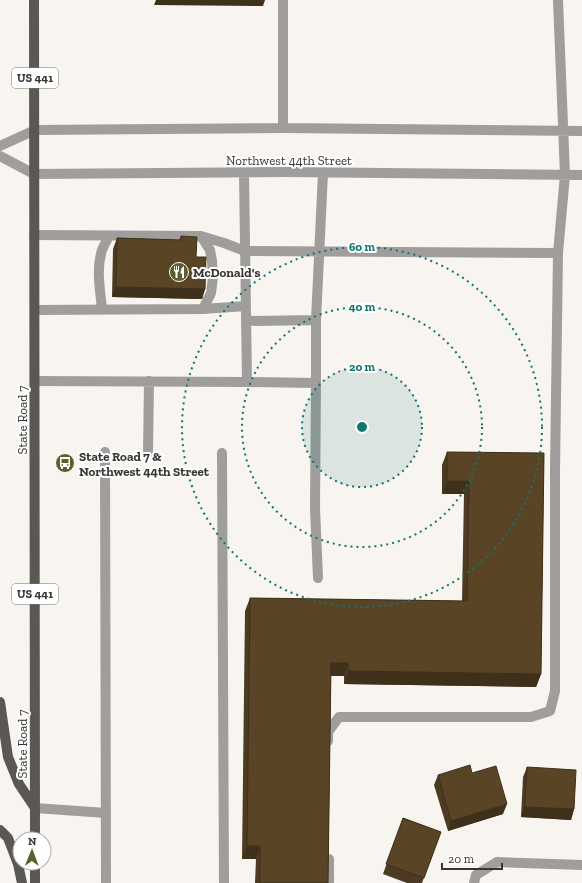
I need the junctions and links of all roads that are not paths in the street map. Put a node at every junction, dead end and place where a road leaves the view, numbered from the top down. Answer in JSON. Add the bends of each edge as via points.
{"nodes":[{"id":1,"x":34,"y":0,"type":"edge"},
{"id":2,"x":283,"y":0,"type":"edge"},
{"id":3,"x":558,"y":0,"type":"edge"},
{"id":4,"x":283,"y":128,"type":"junction"},
{"id":5,"x":35,"y":130,"type":"junction"},
{"id":6,"x":563,"y":130,"type":"junction"},
{"id":7,"x":582,"y":131,"type":"edge"},
{"id":8,"x":0,"y":146,"type":"edge"},
{"id":9,"x":0,"y":156,"type":"edge"},
{"id":10,"x":244,"y":173,"type":"junction"},
{"id":11,"x":323,"y":173,"type":"junction"},
{"id":12,"x":34,"y":174,"type":"junction"},
{"id":13,"x":565,"y":175,"type":"junction"},
{"id":14,"x":582,"y":175,"type":"edge"},
{"id":15,"x":34,"y":235,"type":"junction"},
{"id":16,"x":109,"y":236,"type":"junction"},
{"id":17,"x":201,"y":236,"type":"junction"},
{"id":18,"x":245,"y":251,"type":"junction"},
{"id":19,"x":320,"y":252,"type":"junction"},
{"id":20,"x":558,"y":253,"type":"junction"},
{"id":21,"x":246,"y":306,"type":"junction"},
{"id":22,"x":203,"y":308,"type":"junction"},
{"id":23,"x":102,"y":309,"type":"junction"},
{"id":24,"x":35,"y":310,"type":"junction"},
{"id":25,"x":316,"y":320,"type":"junction"},
{"id":26,"x":246,"y":321,"type":"junction"},
{"id":27,"x":34,"y":381,"type":"junction"},
{"id":28,"x":149,"y":381,"type":"junction"},
{"id":29,"x":247,"y":382,"type":"junction"},
{"id":30,"x":316,"y":383,"type":"junction"},
{"id":31,"x":105,"y":452,"type":"dead end"},
{"id":32,"x":148,"y":453,"type":"dead end"},
{"id":33,"x":222,"y":453,"type":"dead end"},
{"id":34,"x":318,"y":578,"type":"dead end"},
{"id":35,"x":0,"y":702,"type":"edge"},
{"id":36,"x":328,"y":748,"type":"edge"},
{"id":37,"x":35,"y":808,"type":"junction"},
{"id":38,"x":106,"y":813,"type":"junction"},
{"id":39,"x":0,"y":830,"type":"edge"},
{"id":40,"x":35,"y":831,"type":"edge"},
{"id":41,"x":329,"y":851,"type":"edge"},
{"id":42,"x":582,"y":865,"type":"edge"},
{"id":43,"x":35,"y":871,"type":"edge"},
{"id":44,"x":475,"y":879,"type":"edge"},
{"id":45,"x":22,"y":883,"type":"edge"},
{"id":46,"x":36,"y":883,"type":"edge"},
{"id":47,"x":106,"y":883,"type":"edge"},
{"id":48,"x":224,"y":883,"type":"edge"},
{"id":49,"x":329,"y":883,"type":"edge"}],
"edges":[{"from":1,"to":5,"type":"main road","name":"State Road 7","number":"US 441"},
{"from":2,"to":4,"type":"street"},
{"from":3,"to":6,"type":"street"},
{"from":4,"to":5,"type":"street"},
{"from":4,"to":6,"type":"street"},
{"from":5,"to":8,"type":"street"},
{"from":5,"to":12,"type":"main road","name":"State Road 7","number":"US 441"},
{"from":6,"to":7,"type":"street"},
{"from":6,"to":13,"type":"street"},
{"from":9,"to":12,"type":"street","name":"Northwest 44th Street"},
{"from":10,"to":11,"type":"street","name":"Northwest 44th Street"},
{"from":10,"to":12,"type":"street","name":"Northwest 44th Street"},
{"from":10,"to":18,"type":"street"},
{"from":11,"to":13,"type":"street","name":"Northwest 44th Street"},
{"from":11,"to":19,"type":"street"},
{"from":12,"to":15,"type":"main road","name":"State Road 7","number":"US 441"},
{"from":13,"to":14,"type":"street","name":"Northwest 44th Street"},
{"from":13,"to":20,"type":"street"},
{"from":15,"to":16,"type":"street"},
{"from":15,"to":24,"type":"main road","name":"State Road 7","number":"US 441"},
{"from":16,"to":17,"type":"street"},
{"from":16,"to":23,"type":"street","via":[[102,249],[100,262]]},
{"from":17,"to":18,"type":"street"},
{"from":17,"to":22,"type":"street","via":[[210,250],[213,276],[211,293]]},
{"from":18,"to":19,"type":"street"},
{"from":18,"to":21,"type":"street"},
{"from":19,"to":20,"type":"street"},
{"from":19,"to":25,"type":"street"},
{"from":20,"to":36,"type":"street","via":[[555,691],[550,711],[531,717],[339,717],[328,732]]},
{"from":21,"to":22,"type":"street"},
{"from":21,"to":26,"type":"street"},
{"from":22,"to":23,"type":"street"},
{"from":23,"to":24,"type":"street"},
{"from":24,"to":27,"type":"main road","name":"State Road 7","number":"US 441"},
{"from":25,"to":26,"type":"street"},
{"from":25,"to":30,"type":"street"},
{"from":26,"to":29,"type":"street"},
{"from":27,"to":28,"type":"street"},
{"from":27,"to":37,"type":"main road","name":"State Road 7","number":"US 441"},
{"from":28,"to":29,"type":"street"},
{"from":28,"to":32,"type":"street"},
{"from":29,"to":30,"type":"street"},
{"from":30,"to":34,"type":"street","via":[[315,501]]},
{"from":31,"to":38,"type":"street"},
{"from":33,"to":48,"type":"street"},
{"from":35,"to":37,"type":"main road","via":[[8,758],[18,784]]},
{"from":37,"to":38,"type":"street"},
{"from":37,"to":40,"type":"main road","name":"State Road 7","number":"US 441"},
{"from":38,"to":47,"type":"street"},
{"from":39,"to":45,"type":"main road","via":[[8,838]]},
{"from":41,"to":49,"type":"street"},
{"from":42,"to":44,"type":"street","via":[[498,862]]},
{"from":43,"to":46,"type":"main road"}]}
